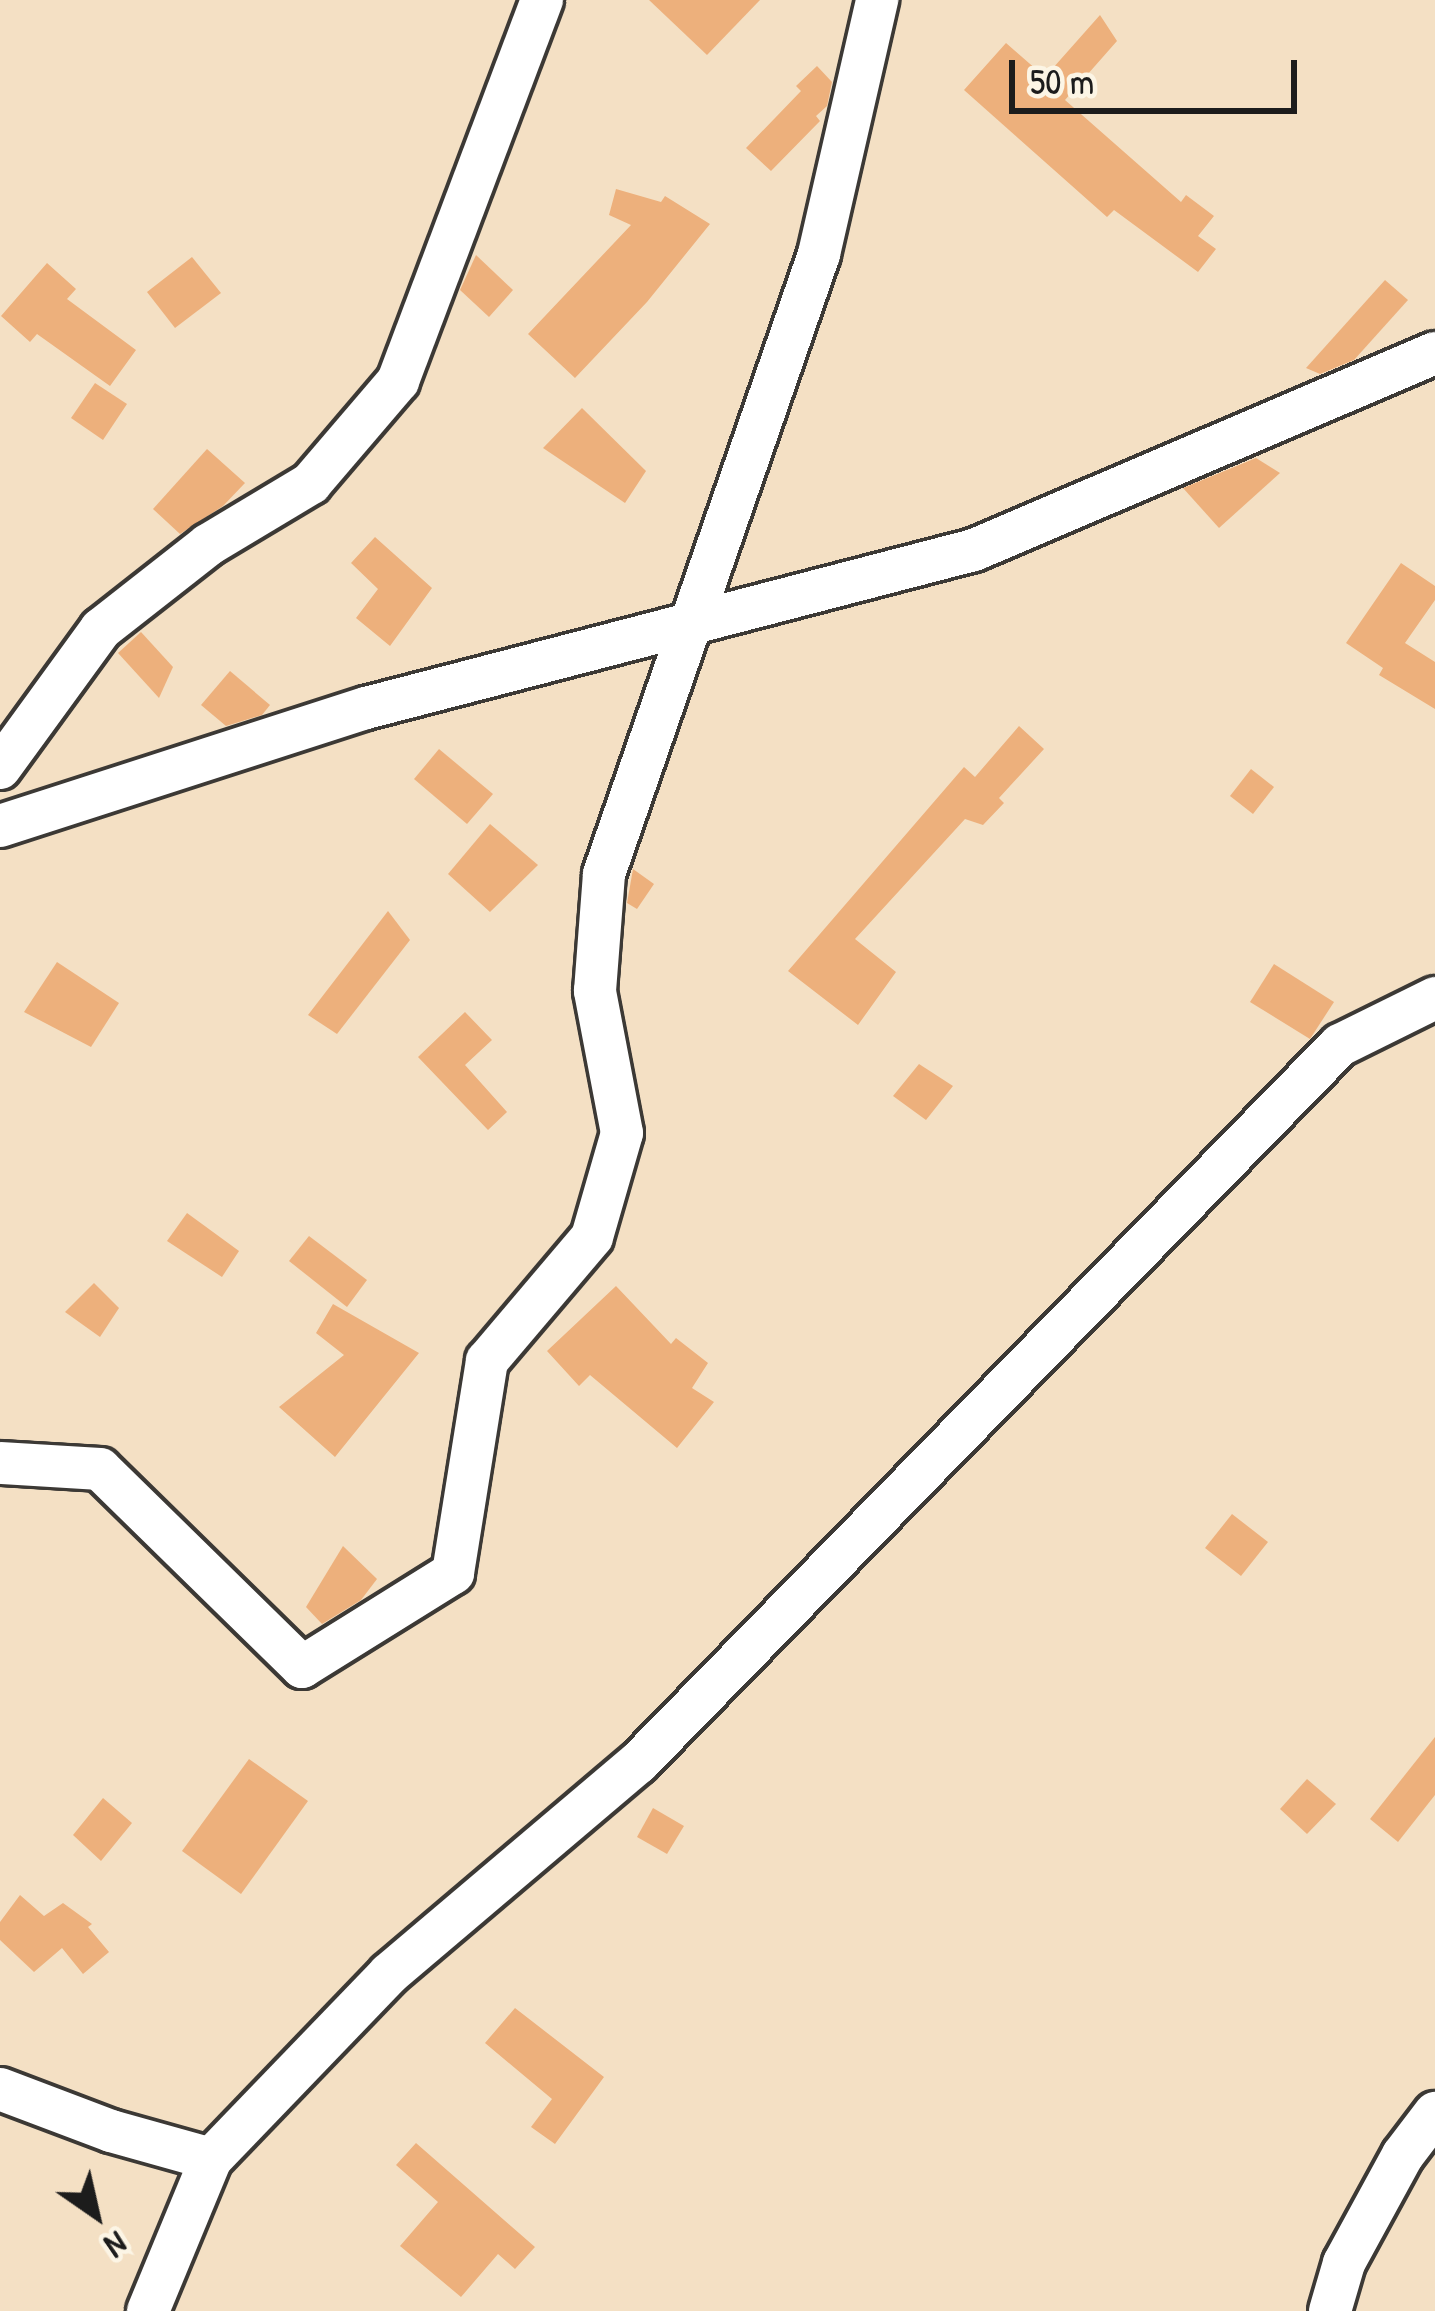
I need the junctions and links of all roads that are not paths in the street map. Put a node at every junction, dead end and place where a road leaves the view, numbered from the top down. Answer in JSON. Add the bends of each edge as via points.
{"nodes":[{"id":1,"x":542,"y":0,"type":"edge"},
{"id":2,"x":870,"y":3,"type":"edge"},
{"id":3,"x":1435,"y":353,"type":"edge"},
{"id":4,"x":689,"y":626,"type":"junction"},
{"id":5,"x":0,"y":768,"type":"edge"},
{"id":6,"x":0,"y":826,"type":"edge"},
{"id":7,"x":1435,"y":998,"type":"edge"},
{"id":8,"x":0,"y":1463,"type":"edge"},
{"id":9,"x":0,"y":2089,"type":"edge"},
{"id":10,"x":1435,"y":2113,"type":"edge"},
{"id":11,"x":211,"y":2158,"type":"junction"},
{"id":12,"x":148,"y":2311,"type":"edge"},
{"id":13,"x":1330,"y":2311,"type":"edge"}],
"edges":[{"from":1,"to":5,"type":"street","via":[[398,381],[310,483],[208,545],[101,629]]},
{"from":2,"to":4,"type":"street","via":[[819,254]]},
{"from":3,"to":4,"type":"street","via":[[974,550]]},
{"from":4,"to":6,"type":"street","via":[[366,708]]},
{"from":4,"to":8,"type":"street","via":[[604,874],[595,991],[622,1133],[592,1237],[487,1360],[454,1574],[302,1666],[100,1468]]},
{"from":7,"to":11,"type":"street","via":[[1340,1045],[638,1763],[388,1974]]},
{"from":9,"to":11,"type":"street"},
{"from":10,"to":13,"type":"street","via":[[1402,2155],[1344,2263]]},
{"from":11,"to":12,"type":"street"}]}
